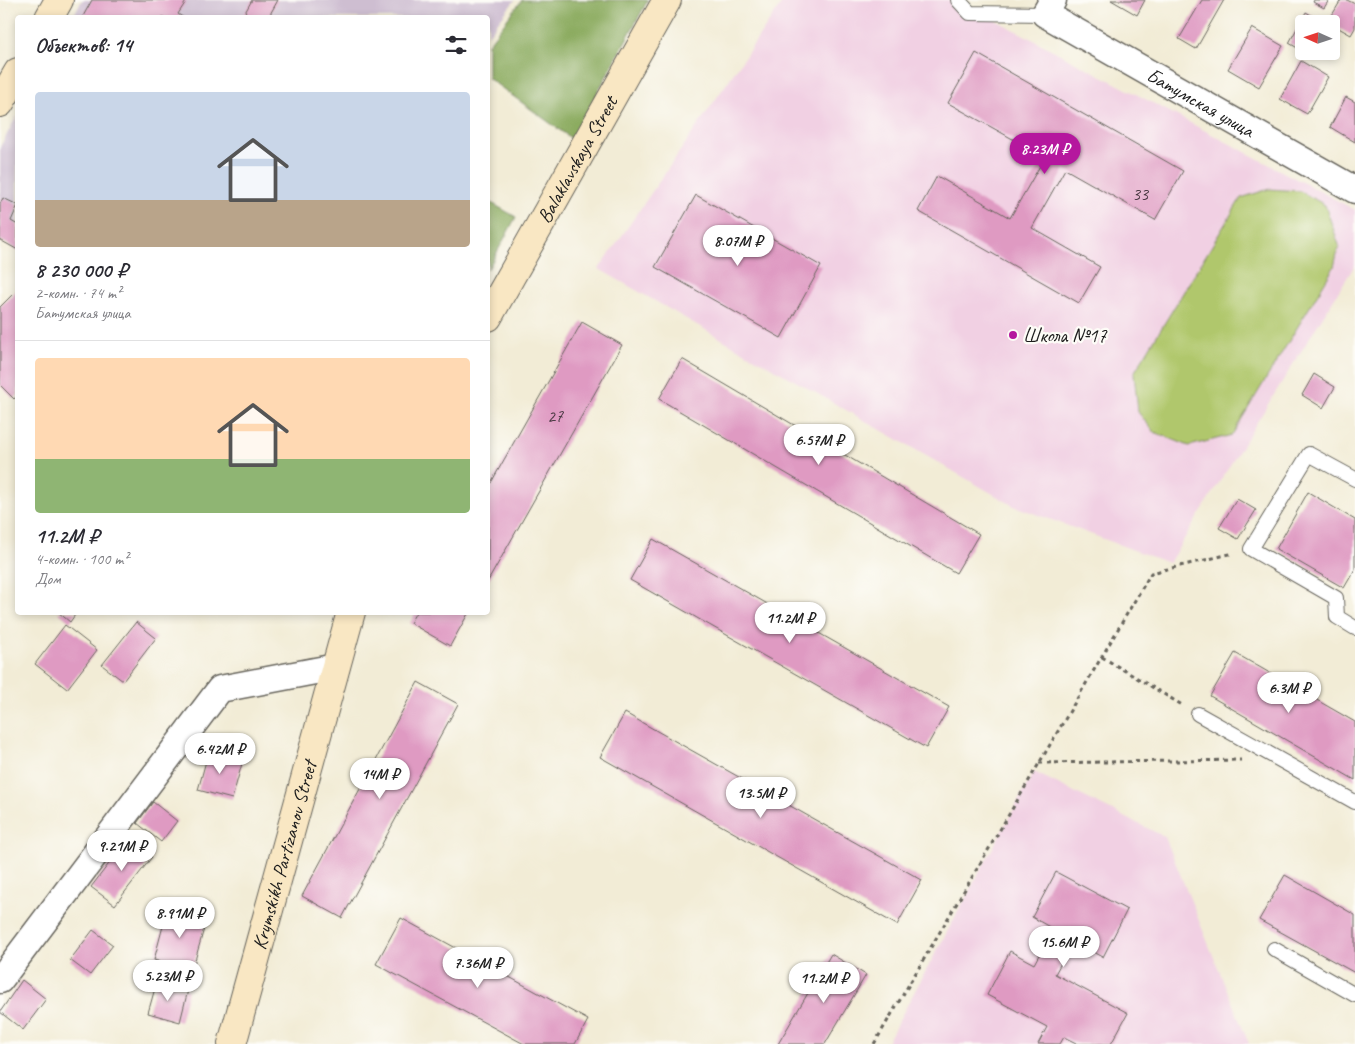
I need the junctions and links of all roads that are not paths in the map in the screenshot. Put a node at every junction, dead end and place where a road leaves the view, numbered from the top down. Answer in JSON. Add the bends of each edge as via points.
{"nodes":[{"id":1,"x":59,"y":0,"type":"edge"},
{"id":2,"x":667,"y":0,"type":"edge"},
{"id":3,"x":958,"y":0,"type":"edge"},
{"id":4,"x":1049,"y":7,"type":"edge"},
{"id":5,"x":51,"y":15,"type":"edge"},
{"id":6,"x":15,"y":77,"type":"edge"},
{"id":7,"x":0,"y":103,"type":"edge"},
{"id":8,"x":1355,"y":190,"type":"edge"},
{"id":9,"x":490,"y":313,"type":"edge"},
{"id":10,"x":1355,"y":479,"type":"edge"},
{"id":11,"x":350,"y":615,"type":"edge"},
{"id":12,"x":1355,"y":628,"type":"edge"},
{"id":13,"x":336,"y":667,"type":"junction"},
{"id":14,"x":1198,"y":714,"type":"road end"},
{"id":15,"x":1355,"y":802,"type":"edge"},
{"id":16,"x":1274,"y":949,"type":"dead end"},
{"id":17,"x":0,"y":980,"type":"edge"},
{"id":18,"x":1355,"y":995,"type":"edge"},
{"id":19,"x":232,"y":1044,"type":"edge"}],
"edges":[{"from":1,"to":5,"type":"main road"},
{"from":2,"to":9,"type":"main road","name":"Balaklavskaya Street"},
{"from":3,"to":4,"type":"lane","via":[[970,14]]},
{"from":4,"to":8,"type":"street","name":"Батумская улица"},
{"from":6,"to":7,"type":"main road"},
{"from":10,"to":12,"type":"lane","via":[[1309,454],[1251,549],[1336,598],[1337,617]]},
{"from":11,"to":13,"type":"main road"},
{"from":13,"to":17,"type":"street","via":[[220,690]]},
{"from":13,"to":19,"type":"main road","name":"Krymskikh Partizanov Street"},
{"from":14,"to":15,"type":"lane"},
{"from":16,"to":18,"type":"lane"}]}
